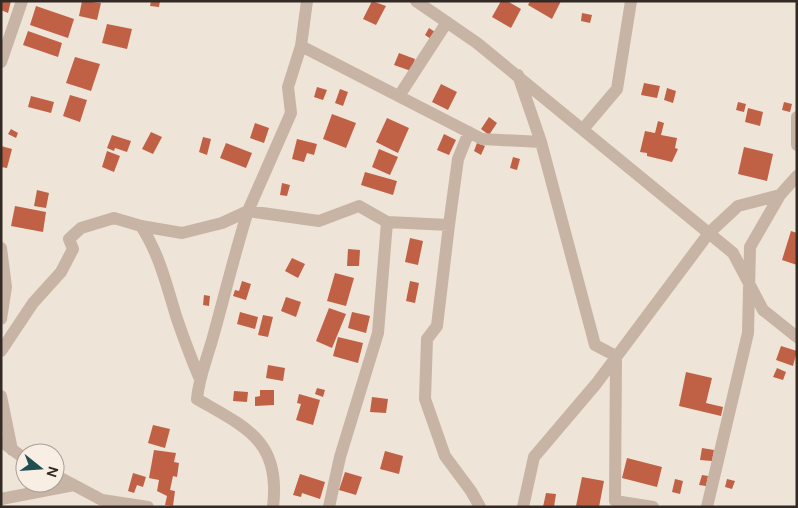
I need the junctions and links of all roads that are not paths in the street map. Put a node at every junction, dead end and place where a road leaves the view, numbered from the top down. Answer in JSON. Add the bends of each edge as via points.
{"nodes":[{"id":1,"x":22,"y":1,"type":"edge"},
{"id":2,"x":307,"y":1,"type":"edge"},
{"id":3,"x":416,"y":1,"type":"edge"},
{"id":4,"x":631,"y":1,"type":"edge"},
{"id":5,"x":447,"y":22,"type":"junction"},
{"id":6,"x":301,"y":46,"type":"junction"},
{"id":7,"x":1,"y":62,"type":"edge"},
{"id":8,"x":518,"y":75,"type":"junction"},
{"id":9,"x":399,"y":96,"type":"junction"},
{"id":10,"x":797,"y":117,"type":"edge"},
{"id":11,"x":584,"y":128,"type":"junction"},
{"id":12,"x":469,"y":132,"type":"junction"},
{"id":13,"x":541,"y":142,"type":"junction"},
{"id":14,"x":797,"y":145,"type":"edge"},
{"id":15,"x":797,"y":176,"type":"edge"},
{"id":16,"x":780,"y":194,"type":"junction"},
{"id":17,"x":248,"y":210,"type":"junction"},
{"id":18,"x":387,"y":222,"type":"junction"},
{"id":19,"x":141,"y":226,"type":"junction"},
{"id":20,"x":449,"y":226,"type":"junction"},
{"id":21,"x":709,"y":233,"type":"junction"},
{"id":22,"x":1,"y":248,"type":"edge"},
{"id":23,"x":751,"y":286,"type":"junction"},
{"id":24,"x":1,"y":319,"type":"edge"},
{"id":25,"x":797,"y":337,"type":"edge"},
{"id":26,"x":1,"y":351,"type":"edge"},
{"id":27,"x":616,"y":356,"type":"junction"},
{"id":28,"x":199,"y":377,"type":"junction"},
{"id":29,"x":1,"y":396,"type":"edge"},
{"id":30,"x":1,"y":440,"type":"edge"},
{"id":31,"x":12,"y":450,"type":"junction"},
{"id":32,"x":15,"y":452,"type":"edge"},
{"id":33,"x":65,"y":480,"type":"edge"},
{"id":34,"x":74,"y":485,"type":"junction"},
{"id":35,"x":1,"y":499,"type":"edge"},
{"id":36,"x":615,"y":500,"type":"junction"},
{"id":37,"x":100,"y":503,"type":"edge"},
{"id":38,"x":148,"y":507,"type":"edge"},
{"id":39,"x":273,"y":507,"type":"edge"},
{"id":40,"x":330,"y":507,"type":"edge"},
{"id":41,"x":480,"y":507,"type":"edge"},
{"id":42,"x":522,"y":507,"type":"edge"},
{"id":43,"x":630,"y":507,"type":"edge"},
{"id":44,"x":654,"y":507,"type":"edge"},
{"id":45,"x":707,"y":507,"type":"edge"}],
"edges":[{"from":1,"to":7,"type":"street"},
{"from":2,"to":6,"type":"street"},
{"from":3,"to":5,"type":"street"},
{"from":4,"to":11,"type":"street","via":[[618,89]]},
{"from":5,"to":8,"type":"street"},
{"from":5,"to":9,"type":"street"},
{"from":6,"to":9,"type":"street"},
{"from":6,"to":17,"type":"street","via":[[288,87],[292,113]]},
{"from":8,"to":11,"type":"street"},
{"from":8,"to":13,"type":"street"},
{"from":9,"to":12,"type":"street"},
{"from":10,"to":14,"type":"street"},
{"from":11,"to":21,"type":"street"},
{"from":12,"to":13,"type":"street","via":[[482,138]]},
{"from":12,"to":20,"type":"street","via":[[458,159]]},
{"from":13,"to":27,"type":"street","via":[[595,345]]},
{"from":15,"to":16,"type":"street"},
{"from":16,"to":21,"type":"street","via":[[738,206]]},
{"from":16,"to":23,"type":"street","via":[[750,247]]},
{"from":17,"to":18,"type":"street","via":[[319,221],[359,206]]},
{"from":17,"to":19,"type":"street","via":[[222,222],[182,233]]},
{"from":17,"to":28,"type":"street","via":[[208,359]]},
{"from":18,"to":20,"type":"street"},
{"from":18,"to":40,"type":"street","via":[[378,333],[340,457]]},
{"from":19,"to":26,"type":"street","via":[[114,218],[81,228],[69,240],[72,249],[51,286],[33,303]]},
{"from":19,"to":28,"type":"street","via":[[163,270]]},
{"from":20,"to":41,"type":"street","via":[[438,326],[427,339],[425,399],[445,456]]},
{"from":21,"to":23,"type":"street","via":[[733,253]]},
{"from":21,"to":27,"type":"street"},
{"from":22,"to":24,"type":"street","via":[[6,287]]},
{"from":23,"to":25,"type":"street","via":[[763,310]]},
{"from":23,"to":45,"type":"street","via":[[748,332]]},
{"from":27,"to":36,"type":"street"},
{"from":27,"to":42,"type":"street","via":[[534,457]]},
{"from":28,"to":39,"type":"street","via":[[197,399],[249,430],[264,445],[272,465]]},
{"from":29,"to":31,"type":"street"},
{"from":30,"to":31,"type":"street"},
{"from":31,"to":32,"type":"street"},
{"from":33,"to":34,"type":"street"},
{"from":34,"to":35,"type":"street"},
{"from":34,"to":37,"type":"street"},
{"from":36,"to":43,"type":"street"},
{"from":36,"to":44,"type":"street"},
{"from":37,"to":38,"type":"street"}]}
